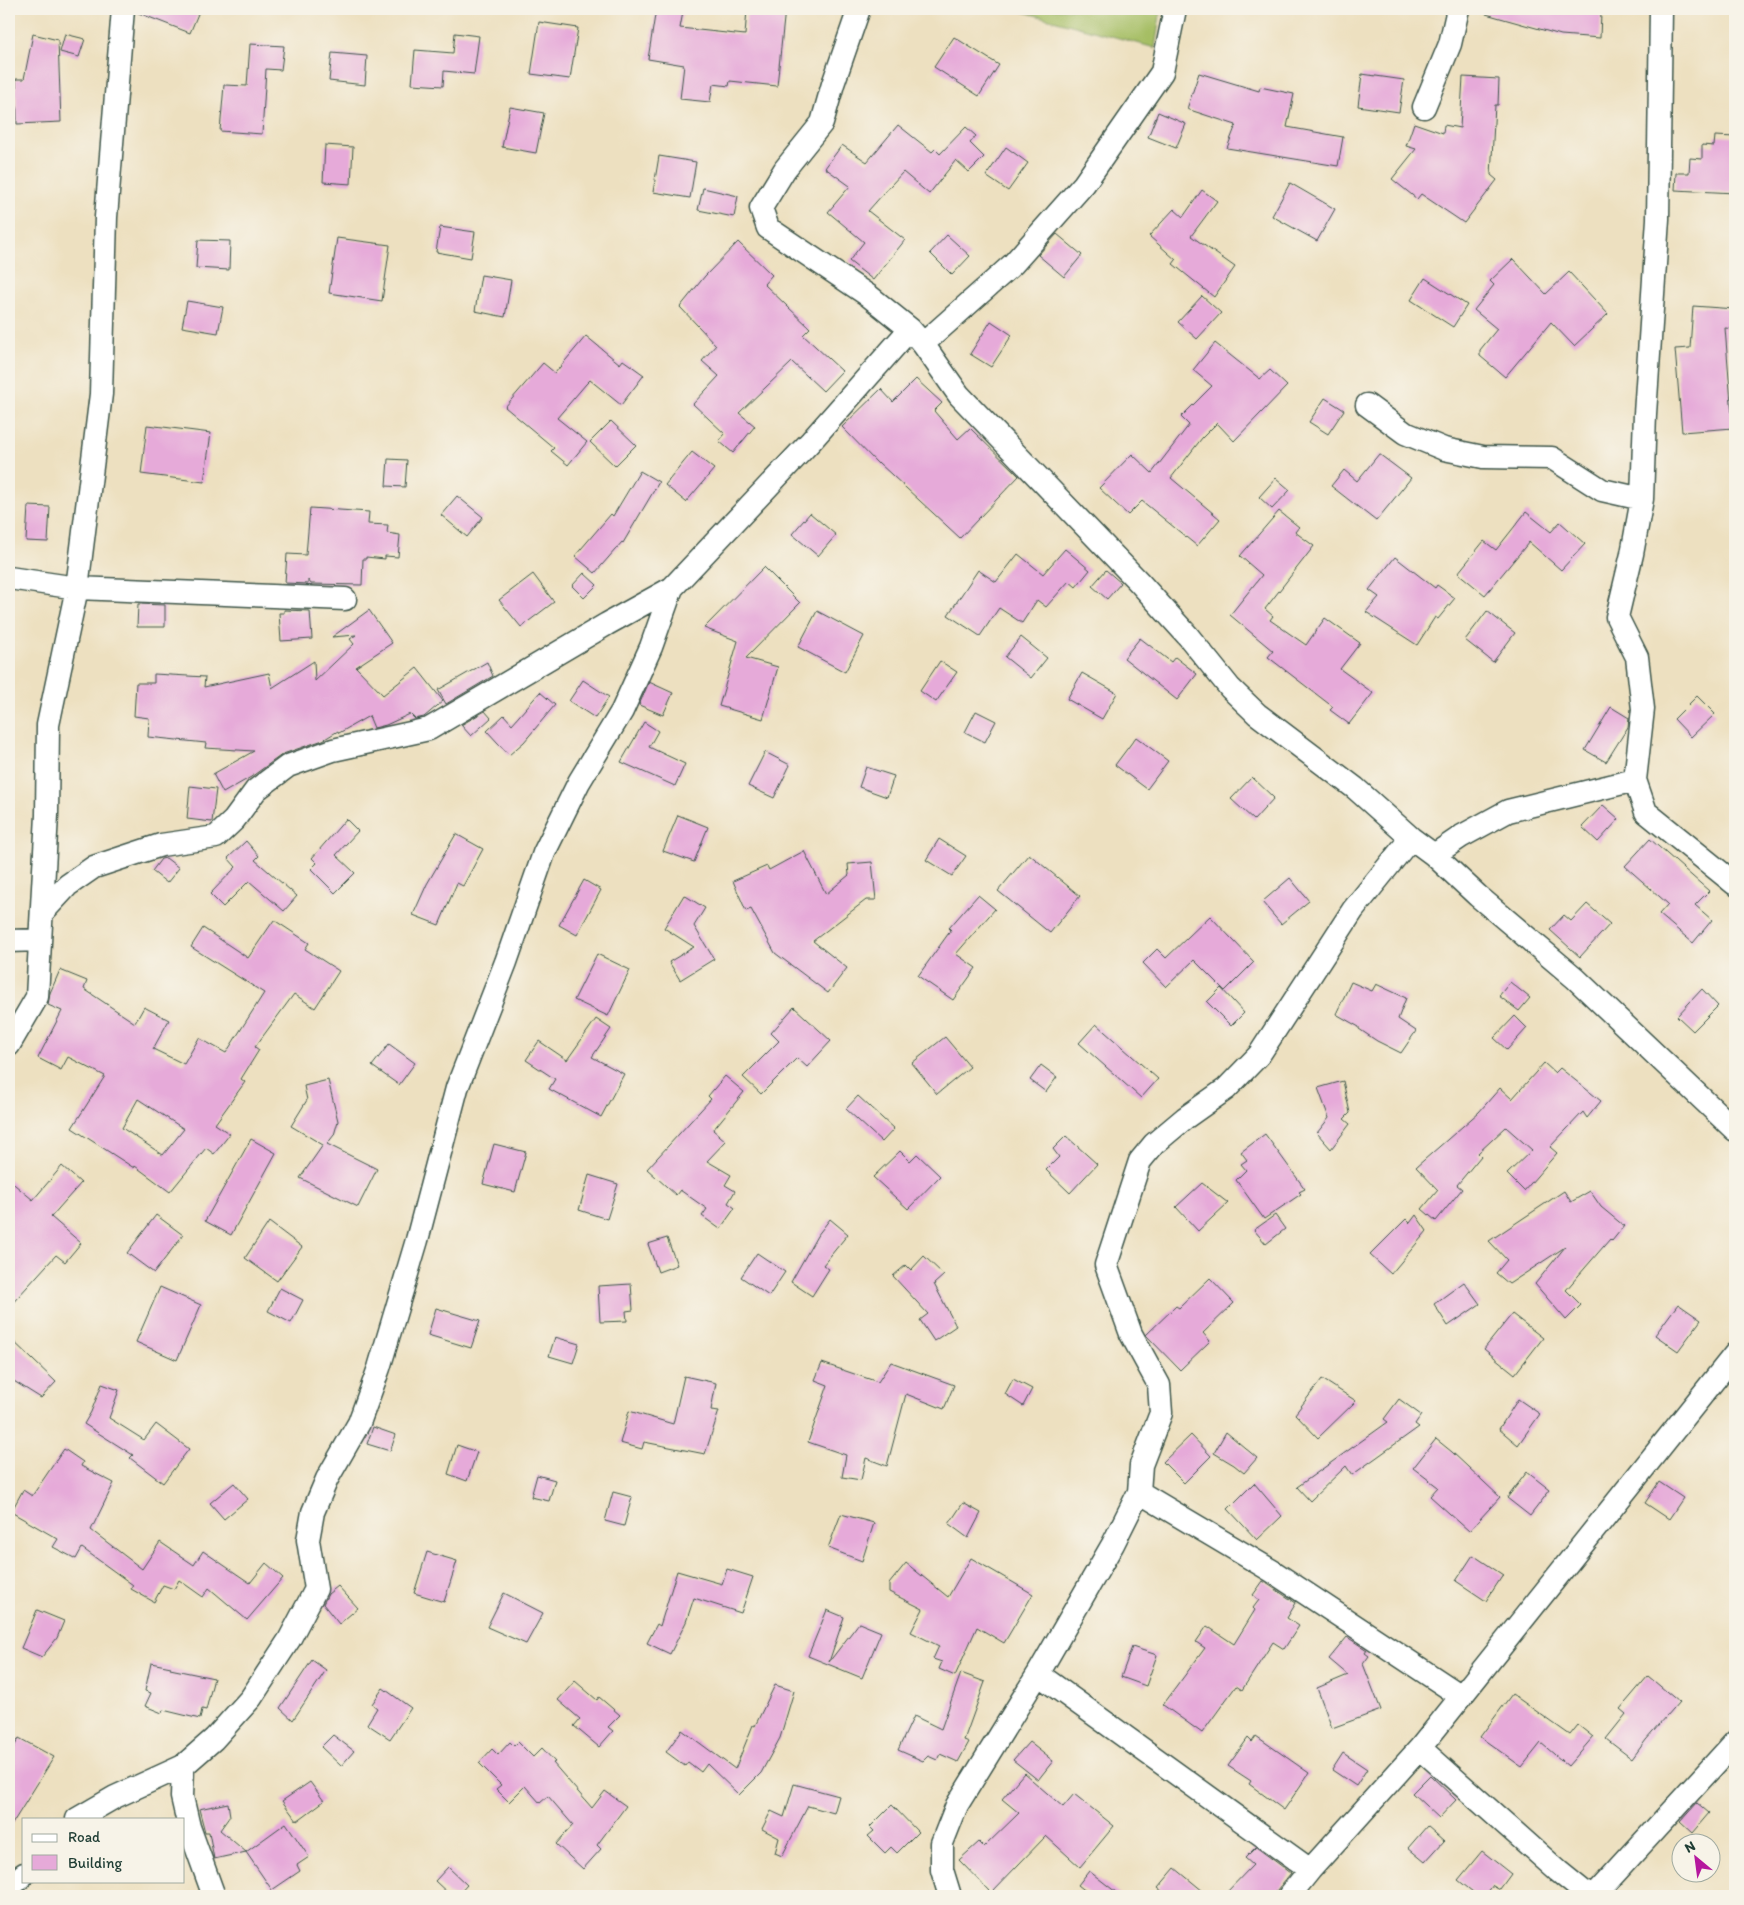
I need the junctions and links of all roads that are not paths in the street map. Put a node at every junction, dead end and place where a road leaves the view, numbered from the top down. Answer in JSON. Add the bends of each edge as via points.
{"nodes":[{"id":1,"x":123,"y":9,"type":"edge"},
{"id":2,"x":859,"y":9,"type":"edge"},
{"id":3,"x":1175,"y":9,"type":"edge"},
{"id":4,"x":1458,"y":9,"type":"edge"},
{"id":5,"x":1662,"y":9,"type":"edge"},
{"id":6,"x":1424,"y":106,"type":"dead end"},
{"id":7,"x":917,"y":337,"type":"junction"},
{"id":8,"x":1367,"y":405,"type":"dead end"},
{"id":9,"x":1642,"y":499,"type":"junction"},
{"id":10,"x":9,"y":578,"type":"edge"},
{"id":11,"x":77,"y":588,"type":"junction"},
{"id":12,"x":672,"y":588,"type":"junction"},
{"id":13,"x":345,"y":599,"type":"dead end"},
{"id":14,"x":1635,"y":780,"type":"junction"},
{"id":15,"x":1411,"y":838,"type":"junction"},
{"id":16,"x":1434,"y":855,"type":"junction"},
{"id":17,"x":1735,"y":884,"type":"edge"},
{"id":18,"x":42,"y":913,"type":"junction"},
{"id":19,"x":39,"y":940,"type":"junction"},
{"id":20,"x":9,"y":941,"type":"edge"},
{"id":21,"x":9,"y":1045,"type":"edge"},
{"id":22,"x":1735,"y":1130,"type":"edge"},
{"id":23,"x":1735,"y":1354,"type":"edge"},
{"id":24,"x":1139,"y":1492,"type":"junction"},
{"id":25,"x":1038,"y":1674,"type":"junction"},
{"id":26,"x":1461,"y":1696,"type":"junction"},
{"id":27,"x":1735,"y":1742,"type":"edge"},
{"id":28,"x":1420,"y":1748,"type":"junction"},
{"id":29,"x":183,"y":1766,"type":"junction"},
{"id":30,"x":79,"y":1818,"type":"edge"},
{"id":31,"x":1310,"y":1870,"type":"junction"},
{"id":32,"x":22,"y":1876,"type":"edge"},
{"id":33,"x":9,"y":1888,"type":"edge"},
{"id":34,"x":214,"y":1896,"type":"edge"},
{"id":35,"x":950,"y":1896,"type":"edge"},
{"id":36,"x":1289,"y":1896,"type":"edge"},
{"id":37,"x":1589,"y":1896,"type":"edge"},
{"id":38,"x":1594,"y":1896,"type":"edge"}],
"edges":[{"from":1,"to":11,"type":"street","via":[[106,217],[101,394]]},
{"from":2,"to":7,"type":"street","via":[[822,123],[785,169],[761,208],[768,228],[869,296]]},
{"from":3,"to":7,"type":"street","via":[[1162,72],[1084,184],[1013,264]]},
{"from":4,"to":6,"type":"street","via":[[1450,44]]},
{"from":5,"to":9,"type":"street","via":[[1658,219]]},
{"from":7,"to":12,"type":"street","via":[[811,441]]},
{"from":7,"to":15,"type":"street","via":[[959,395],[1139,582],[1230,688],[1257,714],[1355,788]]},
{"from":8,"to":9,"type":"street","via":[[1405,432],[1444,449],[1483,457],[1552,458],[1602,490]]},
{"from":9,"to":14,"type":"street","via":[[1617,617],[1637,658],[1643,709]]},
{"from":10,"to":11,"type":"street"},
{"from":11,"to":13,"type":"street"},
{"from":11,"to":18,"type":"street","via":[[48,724]]},
{"from":12,"to":18,"type":"street","via":[[429,729],[333,750],[288,766],[256,790],[234,820],[216,837],[161,845],[94,867],[68,885]]},
{"from":12,"to":29,"type":"street","via":[[622,711],[579,782],[544,853],[457,1088],[379,1368],[359,1423],[327,1479],[313,1512],[308,1540],[316,1589],[289,1640],[251,1698],[214,1739]]},
{"from":14,"to":16,"type":"street","via":[[1508,811]]},
{"from":14,"to":17,"type":"street","via":[[1646,812]]},
{"from":15,"to":16,"type":"street"},
{"from":15,"to":24,"type":"street","via":[[1353,910],[1259,1054],[1226,1089],[1185,1118],[1154,1144],[1140,1161],[1106,1265],[1131,1334],[1158,1385],[1161,1413],[1141,1465]]},
{"from":16,"to":22,"type":"street","via":[[1575,978]]},
{"from":18,"to":19,"type":"street"},
{"from":19,"to":20,"type":"street"},
{"from":19,"to":21,"type":"street","via":[[37,997]]},
{"from":23,"to":26,"type":"street"},
{"from":24,"to":25,"type":"street","via":[[1105,1560]]},
{"from":24,"to":26,"type":"street","via":[[1272,1571]]},
{"from":25,"to":31,"type":"street"},
{"from":25,"to":35,"type":"street","via":[[957,1804],[942,1843],[942,1870]]},
{"from":26,"to":28,"type":"street"},
{"from":27,"to":38,"type":"street"},
{"from":28,"to":31,"type":"street"},
{"from":28,"to":37,"type":"street"},
{"from":29,"to":30,"type":"street","via":[[115,1797]]},
{"from":29,"to":34,"type":"street","via":[[182,1797],[189,1827]]},
{"from":31,"to":36,"type":"street"},
{"from":32,"to":33,"type":"street"}]}
